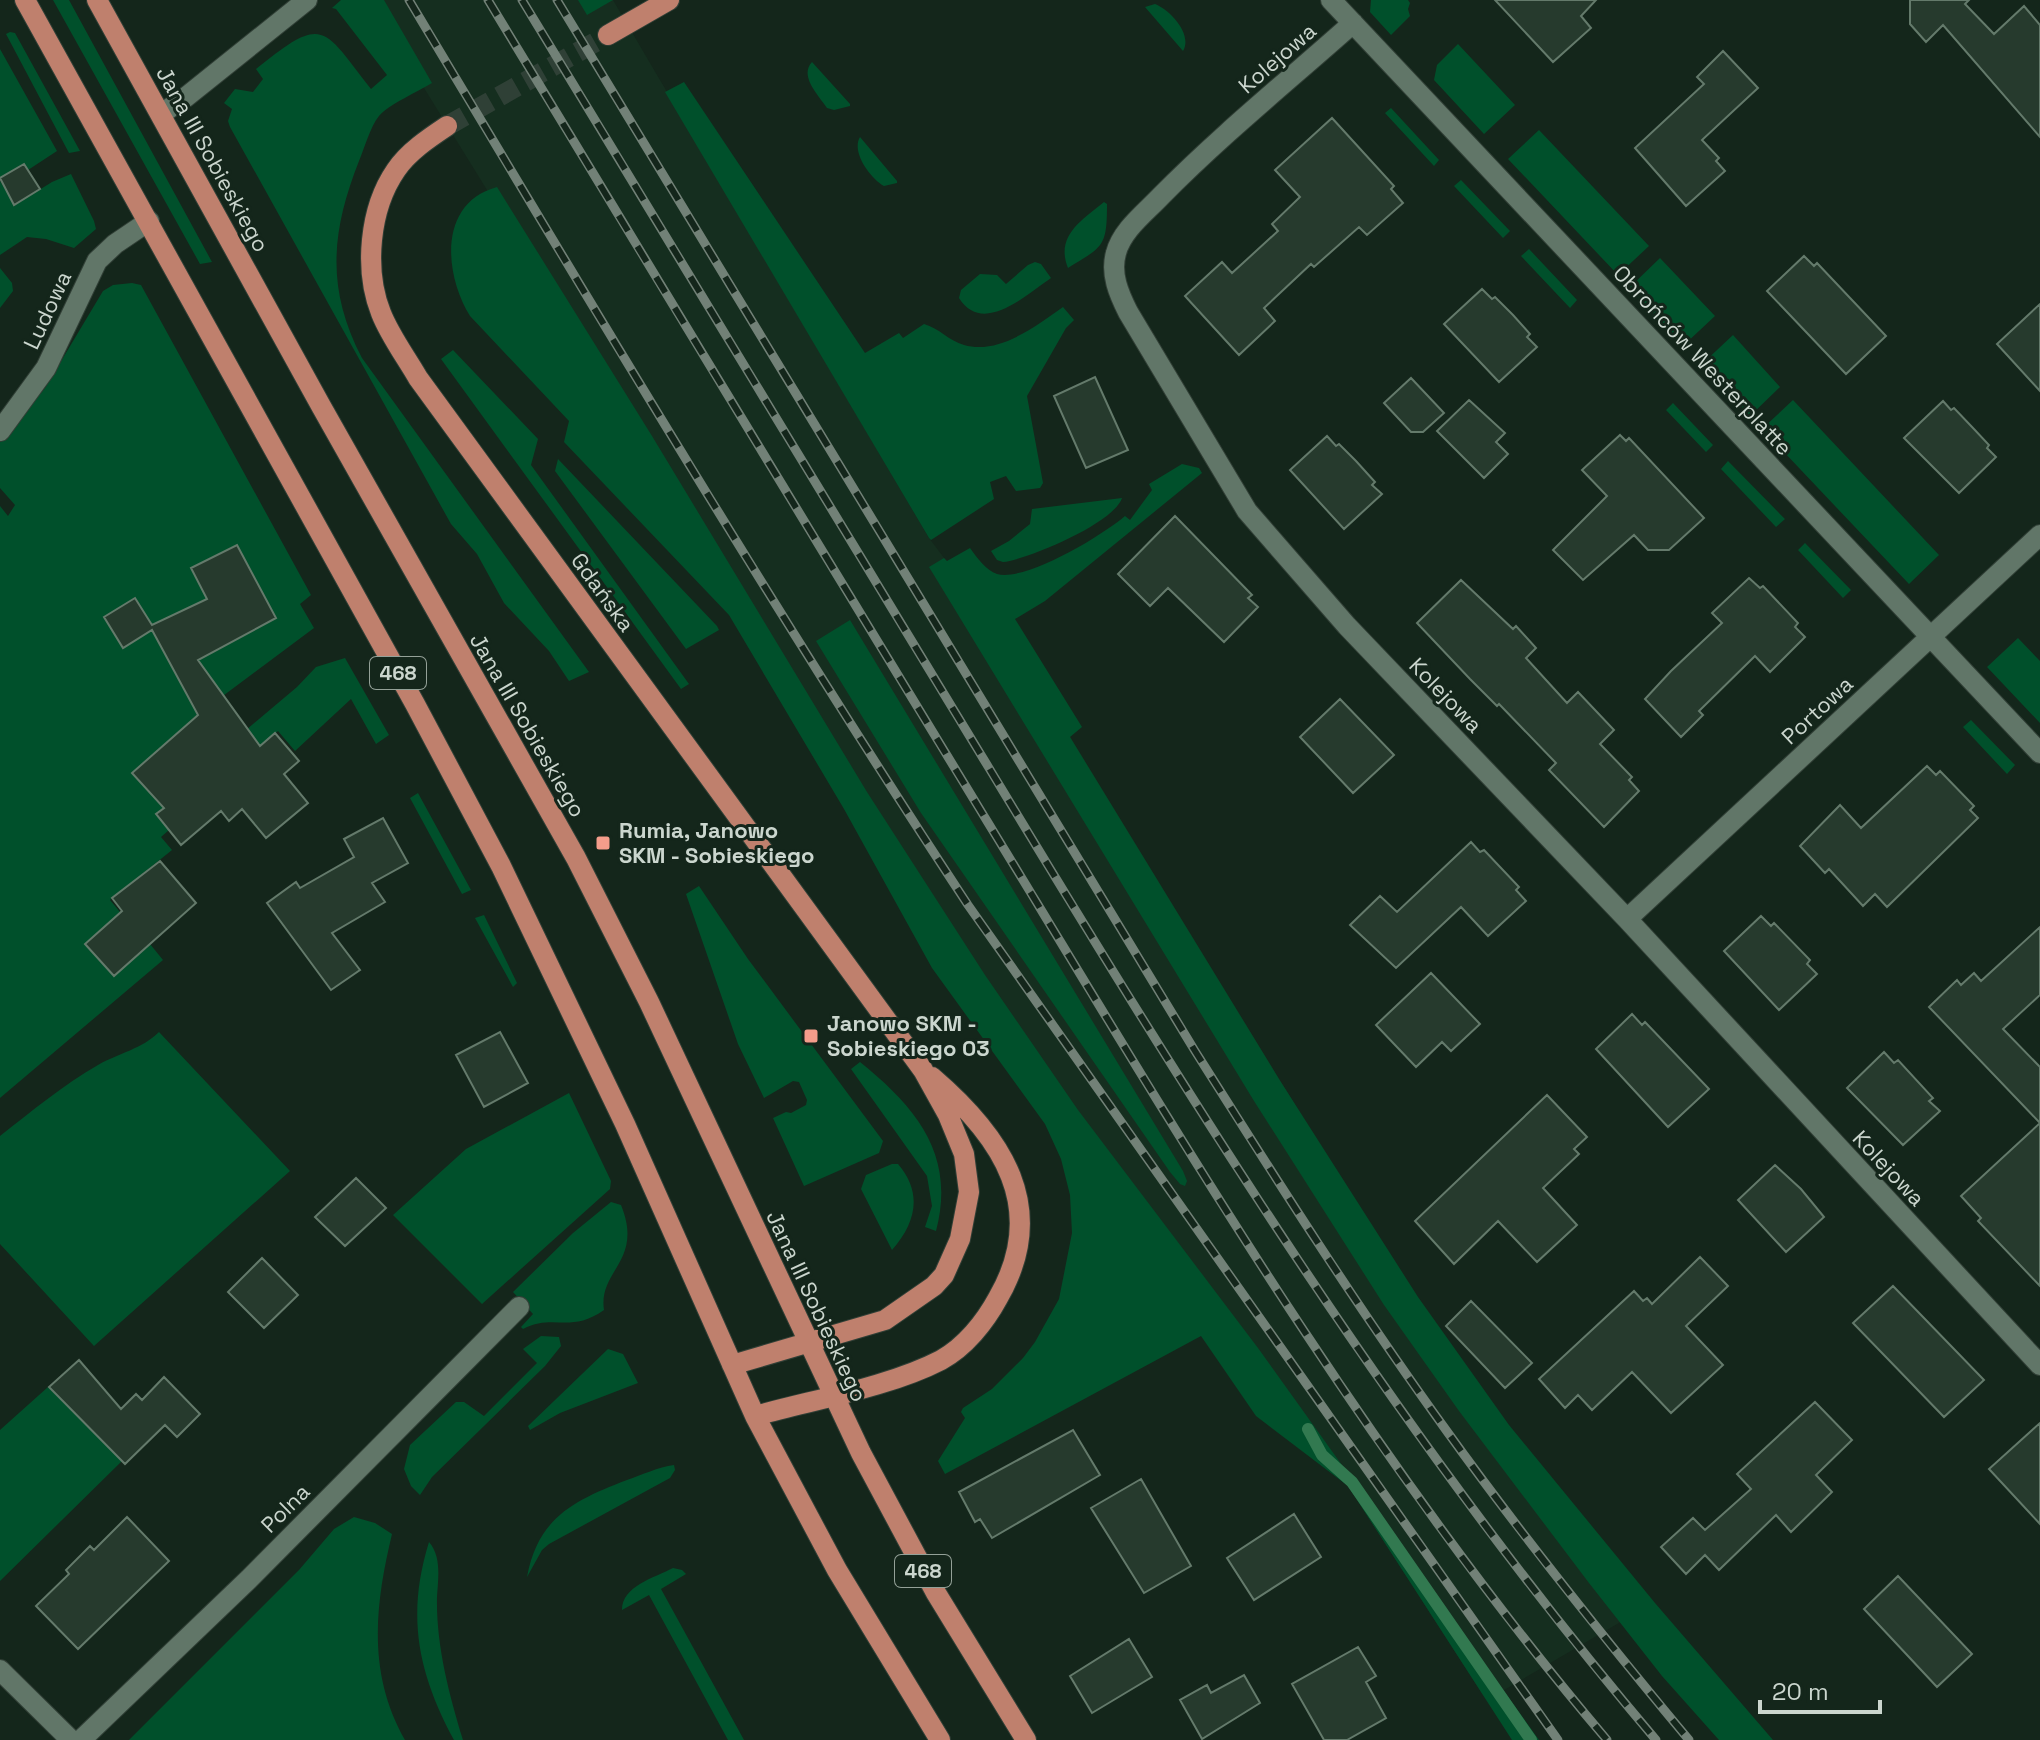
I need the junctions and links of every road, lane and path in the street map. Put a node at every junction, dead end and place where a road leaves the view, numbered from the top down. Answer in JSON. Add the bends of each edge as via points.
{"nodes":[{"id":1,"x":25,"y":0,"type":"edge"},
{"id":2,"x":97,"y":0,"type":"edge"},
{"id":3,"x":307,"y":0,"type":"edge"},
{"id":4,"x":669,"y":0,"type":"edge"},
{"id":5,"x":1331,"y":0,"type":"edge"},
{"id":6,"x":1353,"y":23,"type":"junction"},
{"id":7,"x":608,"y":35,"type":"tunnel mouth"},
{"id":8,"x":161,"y":114,"type":"junction"},
{"id":9,"x":447,"y":126,"type":"tunnel mouth"},
{"id":10,"x":149,"y":221,"type":"junction"},
{"id":11,"x":0,"y":431,"type":"edge"},
{"id":12,"x":2040,"y":535,"type":"edge"},
{"id":13,"x":1931,"y":638,"type":"junction"},
{"id":14,"x":2040,"y":753,"type":"edge"},
{"id":15,"x":1627,"y":919,"type":"junction"},
{"id":16,"x":923,"y":1070,"type":"junction"},
{"id":17,"x":519,"y":1307,"type":"dead end"},
{"id":18,"x":808,"y":1343,"type":"junction"},
{"id":19,"x":732,"y":1365,"type":"junction"},
{"id":20,"x":2040,"y":1365,"type":"edge"},
{"id":21,"x":832,"y":1395,"type":"junction"},
{"id":22,"x":755,"y":1416,"type":"junction"},
{"id":23,"x":0,"y":1670,"type":"edge"},
{"id":24,"x":71,"y":1740,"type":"edge"},
{"id":25,"x":81,"y":1740,"type":"edge"},
{"id":26,"x":940,"y":1740,"type":"edge"},
{"id":27,"x":1026,"y":1740,"type":"edge"}],
"edges":[{"from":1,"to":10,"type":"main road","number":"468"},
{"from":2,"to":8,"type":"main road","name":"Jana III Sobieskiego","number":"468"},
{"from":3,"to":8,"type":"street"},
{"from":4,"to":7,"type":"main road"},
{"from":5,"to":6,"type":"street","name":"Obrońców Westerplatte"},
{"from":6,"to":13,"type":"street","name":"Obrońców Westerplatte"},
{"from":6,"to":15,"type":"street","name":"Kolejowa","via":[[1135,222],[1115,255],[1119,293],[1247,511],[1347,626]]},
{"from":8,"to":18,"type":"main road","name":"Jana III Sobieskiego","number":"468","via":[[576,858]]},
{"from":9,"to":16,"type":"main road","name":"Gdańska","via":[[396,170],[381,200],[371,270],[381,313],[418,378]]},
{"from":10,"to":11,"type":"street","name":"Ludowa","via":[[97,261],[46,368]]},
{"from":10,"to":19,"type":"main road","number":"468","via":[[501,866],[607,1085]]},
{"from":12,"to":13,"type":"street","name":"Portowa"},
{"from":13,"to":14,"type":"street","name":"Obrońców Westerplatte"},
{"from":13,"to":15,"type":"street","name":"Portowa"},
{"from":15,"to":20,"type":"street","name":"Kolejowa"},
{"from":16,"to":18,"type":"main road","name":"Gdańska","via":[[948,1115],[968,1179],[966,1216],[953,1259],[934,1286],[885,1320]]},
{"from":16,"to":21,"type":"main road","name":"Gdańska","via":[[960,1101],[1007,1164],[1020,1218],[1013,1266],[978,1328],[942,1359],[906,1375]]},
{"from":17,"to":25,"type":"street","name":"Polna"},
{"from":18,"to":19,"type":"main road","name":"Gdańska"},
{"from":18,"to":21,"type":"main road","name":"Jana III Sobieskiego","number":"468"},
{"from":19,"to":22,"type":"main road","number":"468"},
{"from":21,"to":22,"type":"main road","name":"Gdańska"},
{"from":21,"to":27,"type":"main road","name":"Jana III Sobieskiego","number":"468","via":[[936,1593]]},
{"from":22,"to":26,"type":"main road","number":"468","via":[[837,1570]]},
{"from":23,"to":24,"type":"street"}]}
